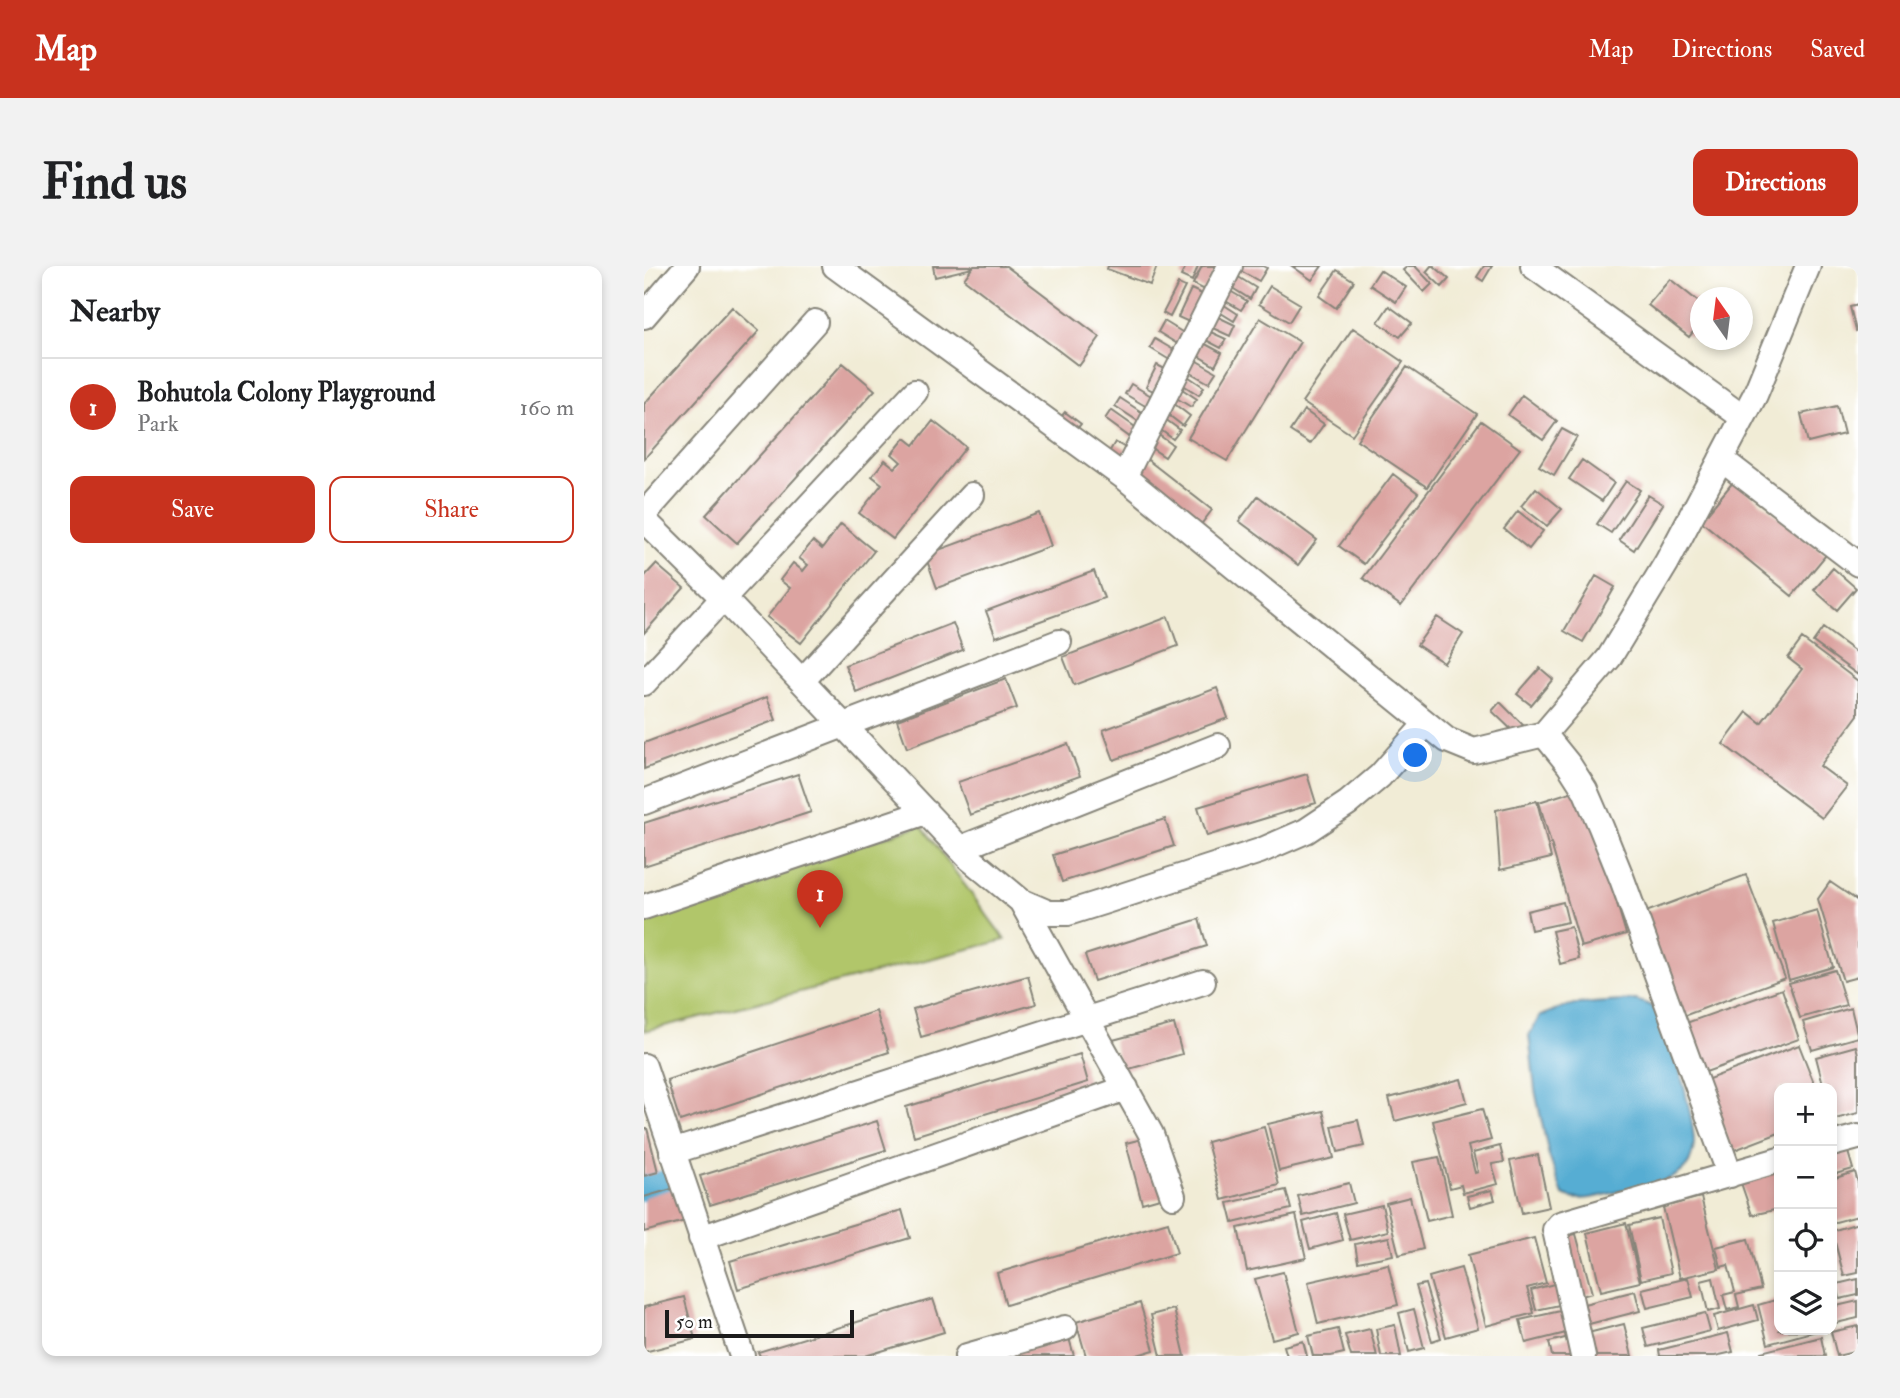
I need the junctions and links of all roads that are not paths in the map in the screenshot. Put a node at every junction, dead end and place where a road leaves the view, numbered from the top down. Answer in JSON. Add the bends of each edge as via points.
{"nodes":[{"id":1,"x":687,"y":266,"type":"edge"},
{"id":2,"x":835,"y":266,"type":"edge"},
{"id":3,"x":1230,"y":266,"type":"edge"},
{"id":4,"x":1533,"y":266,"type":"edge"},
{"id":5,"x":1808,"y":266,"type":"edge"},
{"id":6,"x":644,"y":316,"type":"edge"},
{"id":7,"x":815,"y":322,"type":"dead end"},
{"id":8,"x":915,"y":392,"type":"dead end"},
{"id":9,"x":1741,"y":416,"type":"junction"},
{"id":10,"x":1721,"y":459,"type":"junction"},
{"id":11,"x":1124,"y":477,"type":"junction"},
{"id":12,"x":972,"y":495,"type":"dead end"},
{"id":13,"x":644,"y":514,"type":"edge"},
{"id":14,"x":644,"y":520,"type":"edge"},
{"id":15,"x":1858,"y":564,"type":"edge"},
{"id":16,"x":724,"y":599,"type":"junction"},
{"id":17,"x":1059,"y":642,"type":"dead end"},
{"id":18,"x":802,"y":681,"type":"junction"},
{"id":19,"x":644,"y":683,"type":"edge"},
{"id":20,"x":844,"y":724,"type":"junction"},
{"id":21,"x":1426,"y":724,"type":"junction"},
{"id":22,"x":1544,"y":734,"type":"junction"},
{"id":23,"x":1218,"y":746,"type":"dead end"},
{"id":24,"x":644,"y":803,"type":"edge"},
{"id":25,"x":926,"y":812,"type":"junction"},
{"id":26,"x":961,"y":848,"type":"junction"},
{"id":27,"x":1021,"y":901,"type":"junction"},
{"id":28,"x":644,"y":907,"type":"edge"},
{"id":29,"x":1203,"y":982,"type":"dead end"},
{"id":30,"x":1087,"y":1019,"type":"junction"},
{"id":31,"x":644,"y":1066,"type":"edge"},
{"id":32,"x":1126,"y":1088,"type":"junction"},
{"id":33,"x":672,"y":1152,"type":"junction"},
{"id":34,"x":1774,"y":1162,"type":"edge"},
{"id":35,"x":1730,"y":1175,"type":"junction"},
{"id":36,"x":1173,"y":1196,"type":"dead end"},
{"id":37,"x":701,"y":1238,"type":"junction"},
{"id":38,"x":1065,"y":1328,"type":"dead end"},
{"id":39,"x":742,"y":1356,"type":"edge"},
{"id":40,"x":967,"y":1356,"type":"edge"},
{"id":41,"x":1583,"y":1356,"type":"edge"}],
"edges":[{"from":1,"to":6,"type":"street"},
{"from":2,"to":11,"type":"street"},
{"from":3,"to":11,"type":"street"},
{"from":4,"to":9,"type":"street"},
{"from":5,"to":9,"type":"street","via":[[1755,395]]},
{"from":7,"to":13,"type":"street"},
{"from":8,"to":16,"type":"street"},
{"from":9,"to":10,"type":"street"},
{"from":10,"to":15,"type":"street"},
{"from":10,"to":22,"type":"street","via":[[1609,658]]},
{"from":11,"to":21,"type":"street"},
{"from":12,"to":18,"type":"street"},
{"from":14,"to":16,"type":"street"},
{"from":16,"to":18,"type":"street"},
{"from":16,"to":19,"type":"street"},
{"from":17,"to":20,"type":"street"},
{"from":18,"to":20,"type":"street"},
{"from":20,"to":24,"type":"street"},
{"from":20,"to":25,"type":"street"},
{"from":21,"to":22,"type":"street","via":[[1447,740],[1474,751]]},
{"from":21,"to":27,"type":"street","via":[[1380,776],[1307,831],[1260,851],[1069,913],[1049,913]]},
{"from":22,"to":35,"type":"street","via":[[1585,790]]},
{"from":23,"to":26,"type":"street"},
{"from":25,"to":26,"type":"street"},
{"from":25,"to":28,"type":"street"},
{"from":26,"to":27,"type":"street"},
{"from":27,"to":30,"type":"street"},
{"from":29,"to":30,"type":"street"},
{"from":30,"to":32,"type":"street"},
{"from":30,"to":33,"type":"street"},
{"from":31,"to":33,"type":"street"},
{"from":32,"to":36,"type":"street","via":[[1151,1134]]},
{"from":32,"to":37,"type":"street"},
{"from":33,"to":37,"type":"street"},
{"from":34,"to":35,"type":"street"},
{"from":35,"to":41,"type":"street","via":[[1560,1224],[1555,1230]]},
{"from":37,"to":39,"type":"street"},
{"from":38,"to":40,"type":"street"}]}
